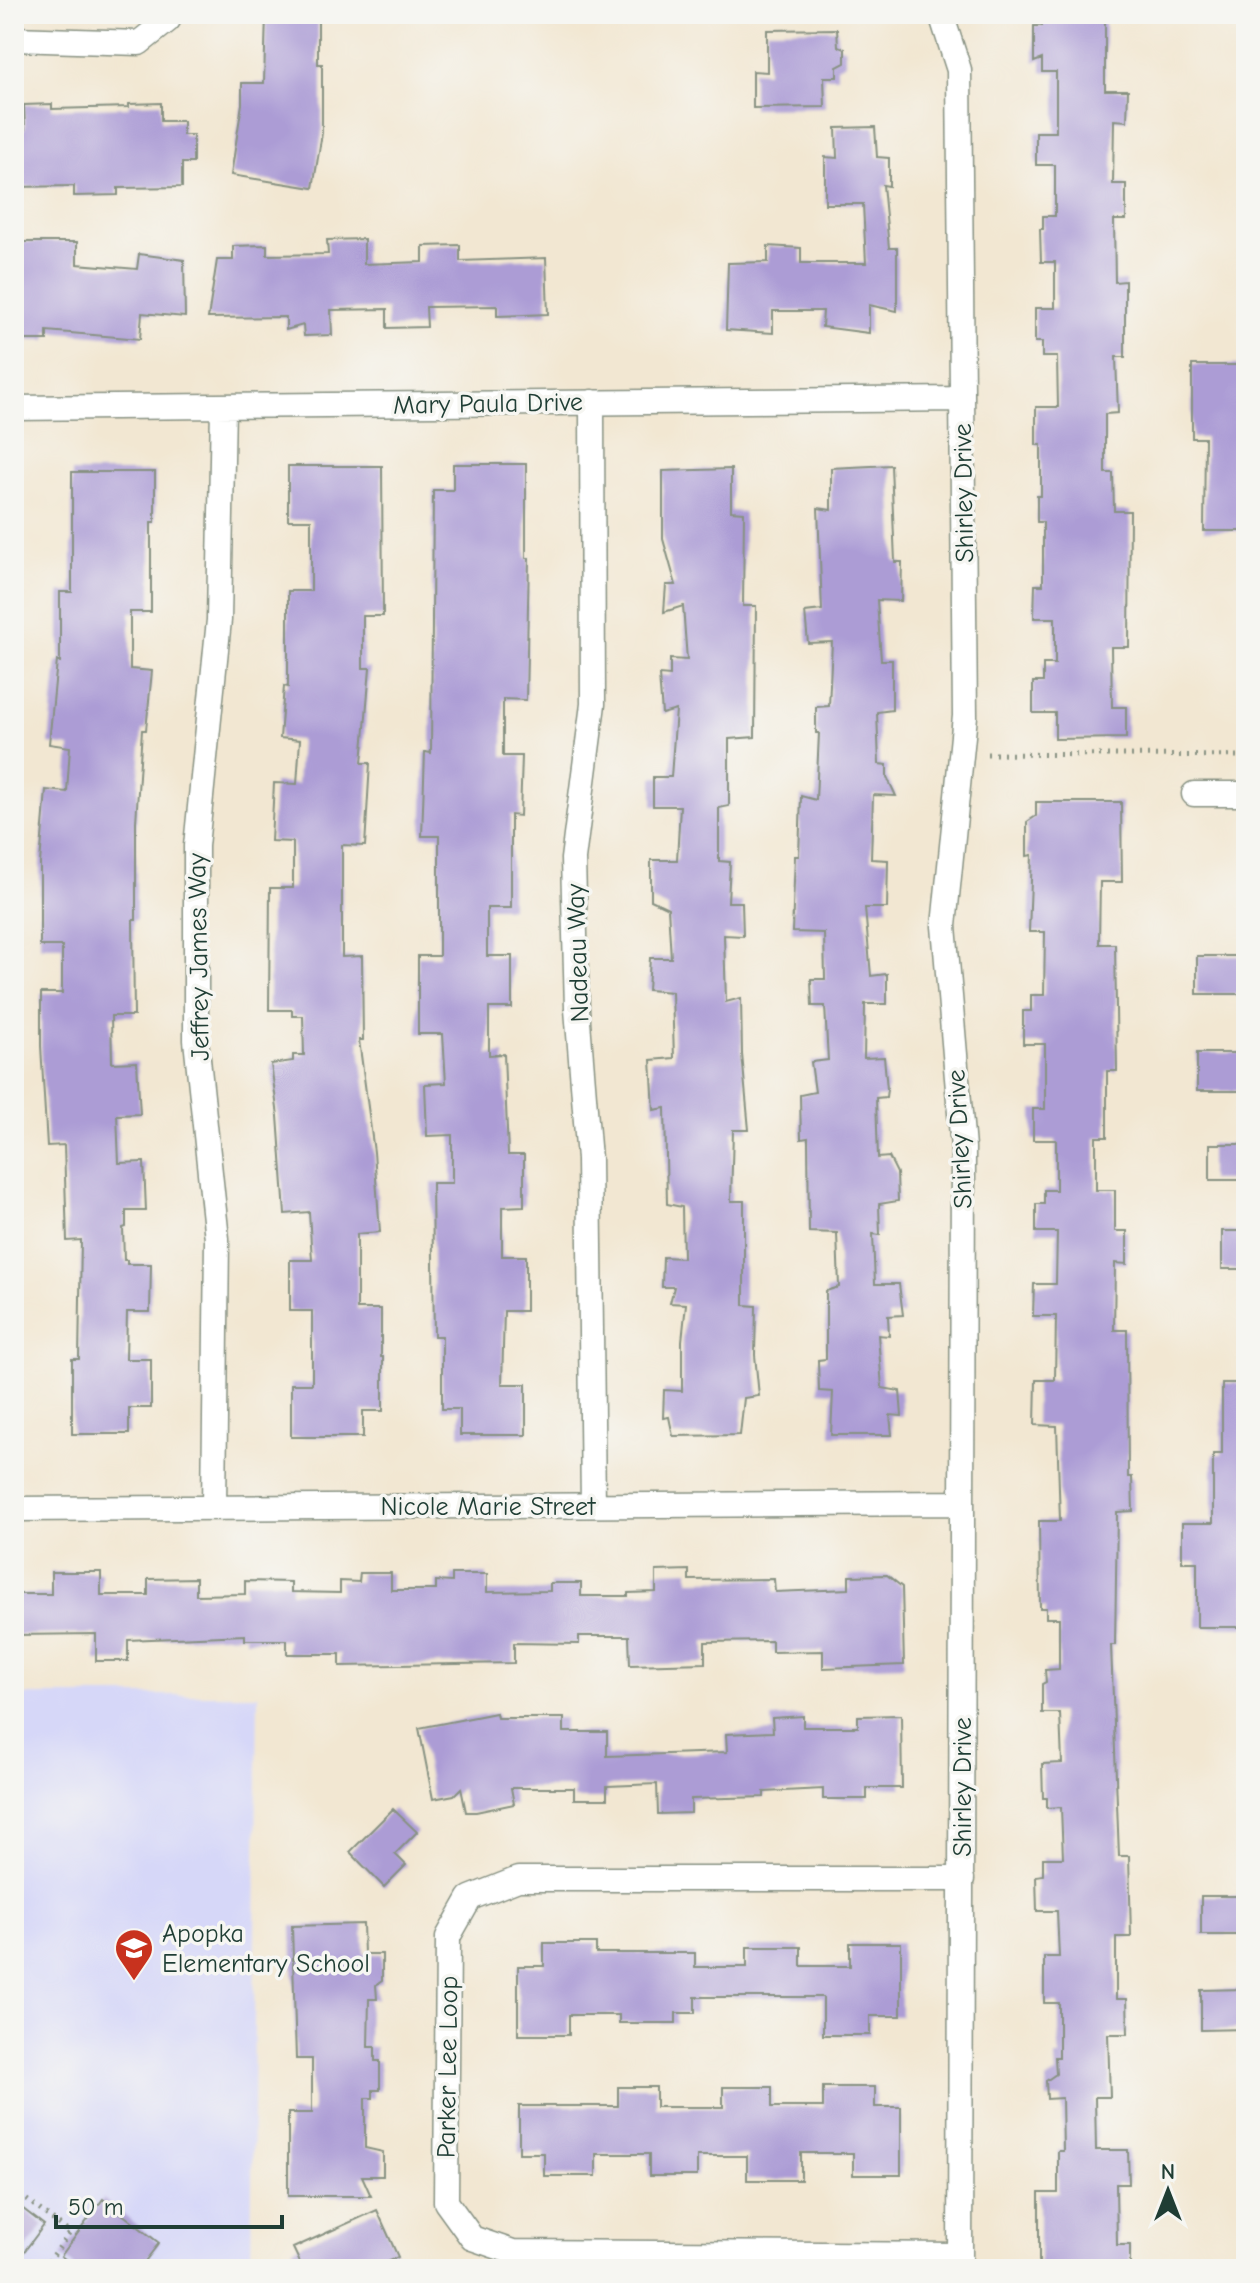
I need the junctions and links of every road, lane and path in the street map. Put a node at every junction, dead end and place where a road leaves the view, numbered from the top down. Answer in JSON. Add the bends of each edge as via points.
{"nodes":[{"id":1,"x":171,"y":14,"type":"edge"},
{"id":2,"x":941,"y":14,"type":"edge"},
{"id":3,"x":14,"y":39,"type":"edge"},
{"id":4,"x":962,"y":399,"type":"junction"},
{"id":5,"x":592,"y":402,"type":"junction"},
{"id":6,"x":223,"y":406,"type":"junction"},
{"id":7,"x":14,"y":408,"type":"edge"},
{"id":8,"x":962,"y":753,"type":"junction"},
{"id":9,"x":1246,"y":756,"type":"edge"},
{"id":10,"x":1194,"y":794,"type":"dead end"},
{"id":11,"x":1246,"y":794,"type":"edge"},
{"id":12,"x":962,"y":1503,"type":"junction"},
{"id":13,"x":593,"y":1505,"type":"junction"},
{"id":14,"x":214,"y":1508,"type":"junction"},
{"id":15,"x":14,"y":1509,"type":"edge"},
{"id":16,"x":962,"y":1879,"type":"junction"},
{"id":17,"x":14,"y":2190,"type":"edge"},
{"id":18,"x":960,"y":2262,"type":"edge"},
{"id":19,"x":43,"y":2269,"type":"edge"}],
"edges":[{"from":1,"to":3,"type":"street","via":[[139,43]]},
{"from":2,"to":4,"type":"street","name":"Shirley Drive","via":[[959,70]]},
{"from":4,"to":5,"type":"street","name":"Mary Paula Drive"},
{"from":4,"to":8,"type":"street","name":"Shirley Drive"},
{"from":5,"to":6,"type":"street","name":"Mary Paula Drive"},
{"from":5,"to":13,"type":"street","name":"Nadeau Way","via":[[593,704],[573,859],[589,1159]]},
{"from":6,"to":7,"type":"street","name":"Mary Paula Drive"},
{"from":6,"to":14,"type":"street","name":"Jeffrey James Way","via":[[219,620],[196,846],[196,1040],[217,1239]]},
{"from":8,"to":9,"type":"path"},
{"from":8,"to":12,"type":"street","name":"Shirley Drive","via":[[944,926],[963,1148]]},
{"from":10,"to":11,"type":"street"},
{"from":12,"to":13,"type":"street","name":"Nicole Marie Street"},
{"from":12,"to":16,"type":"street","name":"Shirley Drive"},
{"from":13,"to":14,"type":"street","name":"Nicole Marie Street"},
{"from":14,"to":15,"type":"street","name":"Nicole Marie Street"},
{"from":16,"to":18,"type":"street","name":"Shirley Drive"},
{"from":16,"to":18,"type":"street","name":"Parker Lee Loop","via":[[518,1879],[470,1898],[448,1937],[446,2202],[472,2238],[513,2252]]},
{"from":17,"to":19,"type":"path","via":[[70,2233]]}]}
